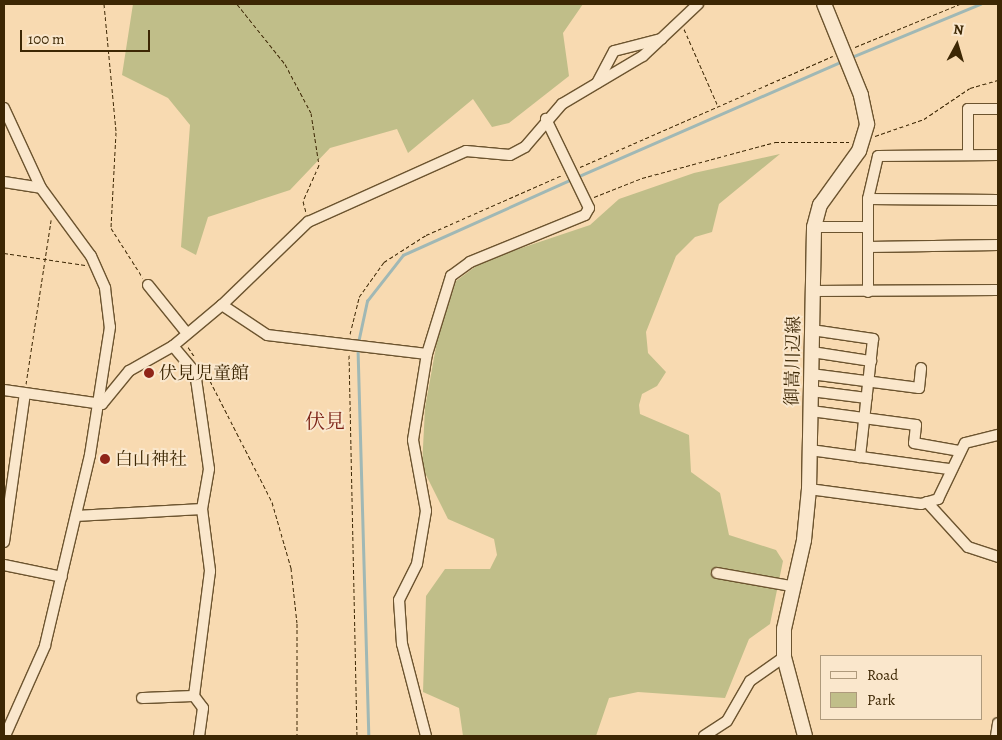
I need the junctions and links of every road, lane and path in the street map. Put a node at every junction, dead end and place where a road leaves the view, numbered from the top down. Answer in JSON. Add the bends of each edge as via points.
{"nodes":[{"id":1,"x":104,"y":4,"type":"edge"},
{"id":2,"x":237,"y":4,"type":"edge"},
{"id":3,"x":698,"y":4,"type":"edge"},
{"id":4,"x":824,"y":4,"type":"edge"},
{"id":5,"x":960,"y":4,"type":"edge"},
{"id":6,"x":680,"y":21,"type":"junction"},
{"id":7,"x":662,"y":39,"type":"junction"},
{"id":8,"x":846,"y":56,"type":"junction"},
{"id":9,"x":998,"y":80,"type":"edge"},
{"id":10,"x":598,"y":83,"type":"junction"},
{"id":11,"x":718,"y":106,"type":"junction"},
{"id":12,"x":4,"y":108,"type":"edge"},
{"id":13,"x":998,"y":109,"type":"edge"},
{"id":14,"x":546,"y":119,"type":"junction"},
{"id":15,"x":863,"y":140,"type":"junction"},
{"id":16,"x":998,"y":154,"type":"edge"},
{"id":17,"x":968,"y":155,"type":"junction"},
{"id":18,"x":574,"y":170,"type":"junction"},
{"id":19,"x":4,"y":182,"type":"edge"},
{"id":20,"x":41,"y":188,"type":"junction"},
{"id":21,"x":868,"y":199,"type":"junction"},
{"id":22,"x":586,"y":200,"type":"junction"},
{"id":23,"x":998,"y":200,"type":"edge"},
{"id":24,"x":54,"y":207,"type":"junction"},
{"id":25,"x":308,"y":222,"type":"junction"},
{"id":26,"x":868,"y":226,"type":"junction"},
{"id":27,"x":814,"y":227,"type":"junction"},
{"id":28,"x":998,"y":245,"type":"edge"},
{"id":29,"x":868,"y":247,"type":"junction"},
{"id":30,"x":4,"y":253,"type":"edge"},
{"id":31,"x":45,"y":260,"type":"junction"},
{"id":32,"x":96,"y":267,"type":"junction"},
{"id":33,"x":148,"y":285,"type":"joint"},
{"id":34,"x":998,"y":290,"type":"edge"},
{"id":35,"x":813,"y":291,"type":"junction"},
{"id":36,"x":868,"y":292,"type":"junction"},
{"id":37,"x":222,"y":305,"type":"junction"},
{"id":38,"x":812,"y":330,"type":"junction"},
{"id":39,"x":182,"y":333,"type":"junction"},
{"id":40,"x":349,"y":343,"type":"junction"},
{"id":41,"x":173,"y":346,"type":"junction"},
{"id":42,"x":812,"y":352,"type":"junction"},
{"id":43,"x":427,"y":354,"type":"junction"},
{"id":44,"x":871,"y":361,"type":"junction"},
{"id":45,"x":921,"y":368,"type":"dead end"},
{"id":46,"x":812,"y":374,"type":"junction"},
{"id":47,"x":869,"y":381,"type":"junction"},
{"id":48,"x":4,"y":390,"type":"edge"},
{"id":49,"x":811,"y":391,"type":"junction"},
{"id":50,"x":25,"y":393,"type":"junction"},
{"id":51,"x":867,"y":398,"type":"junction"},
{"id":52,"x":97,"y":404,"type":"junction"},
{"id":53,"x":811,"y":411,"type":"junction"},
{"id":54,"x":864,"y":419,"type":"junction"},
{"id":55,"x":998,"y":435,"type":"edge"},
{"id":56,"x":810,"y":450,"type":"junction"},
{"id":57,"x":960,"y":450,"type":"junction"},
{"id":58,"x":860,"y":457,"type":"junction"},
{"id":59,"x":949,"y":469,"type":"junction"},
{"id":60,"x":809,"y":489,"type":"junction"},
{"id":61,"x":927,"y":502,"type":"junction"},
{"id":62,"x":202,"y":509,"type":"junction"},
{"id":63,"x":76,"y":516,"type":"junction"},
{"id":64,"x":4,"y":542,"type":"edge"},
{"id":65,"x":998,"y":557,"type":"edge"},
{"id":66,"x":4,"y":565,"type":"edge"},
{"id":67,"x":717,"y":573,"type":"dead end"},
{"id":68,"x":62,"y":576,"type":"junction"},
{"id":69,"x":791,"y":586,"type":"junction"},
{"id":70,"x":784,"y":657,"type":"junction"},
{"id":71,"x":194,"y":696,"type":"junction"},
{"id":72,"x":142,"y":698,"type":"dead end"},
{"id":73,"x":998,"y":723,"type":"edge"},
{"id":74,"x":5,"y":736,"type":"edge"},
{"id":75,"x":199,"y":736,"type":"edge"},
{"id":76,"x":297,"y":736,"type":"edge"},
{"id":77,"x":357,"y":736,"type":"edge"},
{"id":78,"x":426,"y":736,"type":"edge"},
{"id":79,"x":704,"y":736,"type":"edge"},
{"id":80,"x":805,"y":736,"type":"edge"},
{"id":81,"x":996,"y":736,"type":"edge"}],
"edges":[{"from":1,"to":33,"type":"path","via":[[116,132],[111,228]]},
{"from":2,"to":25,"type":"path","via":[[285,64],[310,113],[319,165],[303,201]]},
{"from":3,"to":6,"type":"street"},
{"from":4,"to":8,"type":"main road","name":"御嵩川辺線"},
{"from":5,"to":8,"type":"path"},
{"from":6,"to":7,"type":"street"},
{"from":6,"to":11,"type":"path"},
{"from":7,"to":10,"type":"street"},
{"from":7,"to":10,"type":"street","via":[[614,51]]},
{"from":8,"to":11,"type":"path"},
{"from":8,"to":15,"type":"main road","name":"御嵩川辺線","via":[[867,124]]},
{"from":9,"to":15,"type":"path","via":[[970,88],[924,119]]},
{"from":10,"to":14,"type":"street","via":[[562,104]]},
{"from":11,"to":18,"type":"path"},
{"from":12,"to":20,"type":"street"},
{"from":13,"to":17,"type":"street","via":[[968,109]]},
{"from":14,"to":18,"type":"street"},
{"from":14,"to":25,"type":"street","via":[[525,147],[510,155],[466,152]]},
{"from":15,"to":22,"type":"path","via":[[833,144],[775,142],[642,178]]},
{"from":15,"to":27,"type":"main road","name":"御嵩川辺線","via":[[820,205]]},
{"from":16,"to":17,"type":"street"},
{"from":17,"to":21,"type":"street","via":[[878,156]]},
{"from":18,"to":22,"type":"street"},
{"from":18,"to":40,"type":"path","via":[[426,235],[384,262],[359,297]]},
{"from":19,"to":20,"type":"street"},
{"from":20,"to":24,"type":"street"},
{"from":21,"to":23,"type":"street"},
{"from":21,"to":26,"type":"street"},
{"from":22,"to":43,"type":"street","via":[[585,214],[470,262],[452,276]]},
{"from":24,"to":31,"type":"path"},
{"from":24,"to":32,"type":"street"},
{"from":25,"to":37,"type":"street"},
{"from":26,"to":27,"type":"street"},
{"from":26,"to":29,"type":"street"},
{"from":27,"to":35,"type":"main road","name":"御嵩川辺線"},
{"from":28,"to":29,"type":"street"},
{"from":29,"to":36,"type":"street"},
{"from":30,"to":31,"type":"path"},
{"from":31,"to":32,"type":"path"},
{"from":31,"to":50,"type":"path"},
{"from":32,"to":52,"type":"street","via":[[105,288],[110,327]]},
{"from":33,"to":39,"type":"street"},
{"from":34,"to":36,"type":"street"},
{"from":35,"to":36,"type":"street"},
{"from":35,"to":38,"type":"main road","name":"御嵩川辺線"},
{"from":37,"to":39,"type":"street"},
{"from":37,"to":40,"type":"street","via":[[267,335]]},
{"from":38,"to":42,"type":"main road","name":"御嵩川辺線"},
{"from":38,"to":44,"type":"street","via":[[874,339]]},
{"from":39,"to":41,"type":"street"},
{"from":39,"to":76,"type":"path","via":[[215,385],[272,502],[294,596]]},
{"from":40,"to":43,"type":"street"},
{"from":40,"to":77,"type":"path"},
{"from":41,"to":52,"type":"street","via":[[138,364],[102,404]]},
{"from":41,"to":62,"type":"street","via":[[195,372],[204,411],[209,469]]},
{"from":42,"to":44,"type":"street"},
{"from":42,"to":46,"type":"main road","name":"御嵩川辺線"},
{"from":43,"to":78,"type":"street","via":[[413,440],[426,511],[418,564],[399,600],[402,644]]},
{"from":44,"to":47,"type":"street"},
{"from":45,"to":47,"type":"street","via":[[919,388]]},
{"from":46,"to":47,"type":"street"},
{"from":46,"to":49,"type":"main road","name":"御嵩川辺線"},
{"from":47,"to":51,"type":"street"},
{"from":48,"to":50,"type":"street"},
{"from":49,"to":51,"type":"street"},
{"from":49,"to":53,"type":"main road","name":"御嵩川辺線"},
{"from":50,"to":52,"type":"street"},
{"from":50,"to":64,"type":"street"},
{"from":51,"to":54,"type":"street"},
{"from":52,"to":63,"type":"street"},
{"from":53,"to":54,"type":"street"},
{"from":53,"to":56,"type":"main road","name":"御嵩川辺線"},
{"from":54,"to":57,"type":"street","via":[[916,425],[914,443]]},
{"from":54,"to":58,"type":"street"},
{"from":55,"to":57,"type":"street","via":[[965,443]]},
{"from":56,"to":58,"type":"street"},
{"from":56,"to":60,"type":"main road","name":"御嵩川辺線"},
{"from":57,"to":59,"type":"street"},
{"from":58,"to":59,"type":"street"},
{"from":59,"to":61,"type":"street","via":[[938,499]]},
{"from":60,"to":61,"type":"street"},
{"from":60,"to":69,"type":"main road","name":"御嵩川辺線","via":[[804,540]]},
{"from":61,"to":65,"type":"street","via":[[968,547]]},
{"from":62,"to":63,"type":"street"},
{"from":62,"to":71,"type":"street","via":[[210,572]]},
{"from":63,"to":68,"type":"street"},
{"from":66,"to":68,"type":"street"},
{"from":67,"to":69,"type":"street"},
{"from":68,"to":74,"type":"street","via":[[45,646]]},
{"from":69,"to":70,"type":"main road","name":"御嵩川辺線"},
{"from":70,"to":79,"type":"street","via":[[750,681],[727,721]]},
{"from":70,"to":80,"type":"main road","name":"御嵩川辺線"},
{"from":71,"to":72,"type":"street"},
{"from":71,"to":75,"type":"street","via":[[203,708]]},
{"from":73,"to":81,"type":"street"}]}
